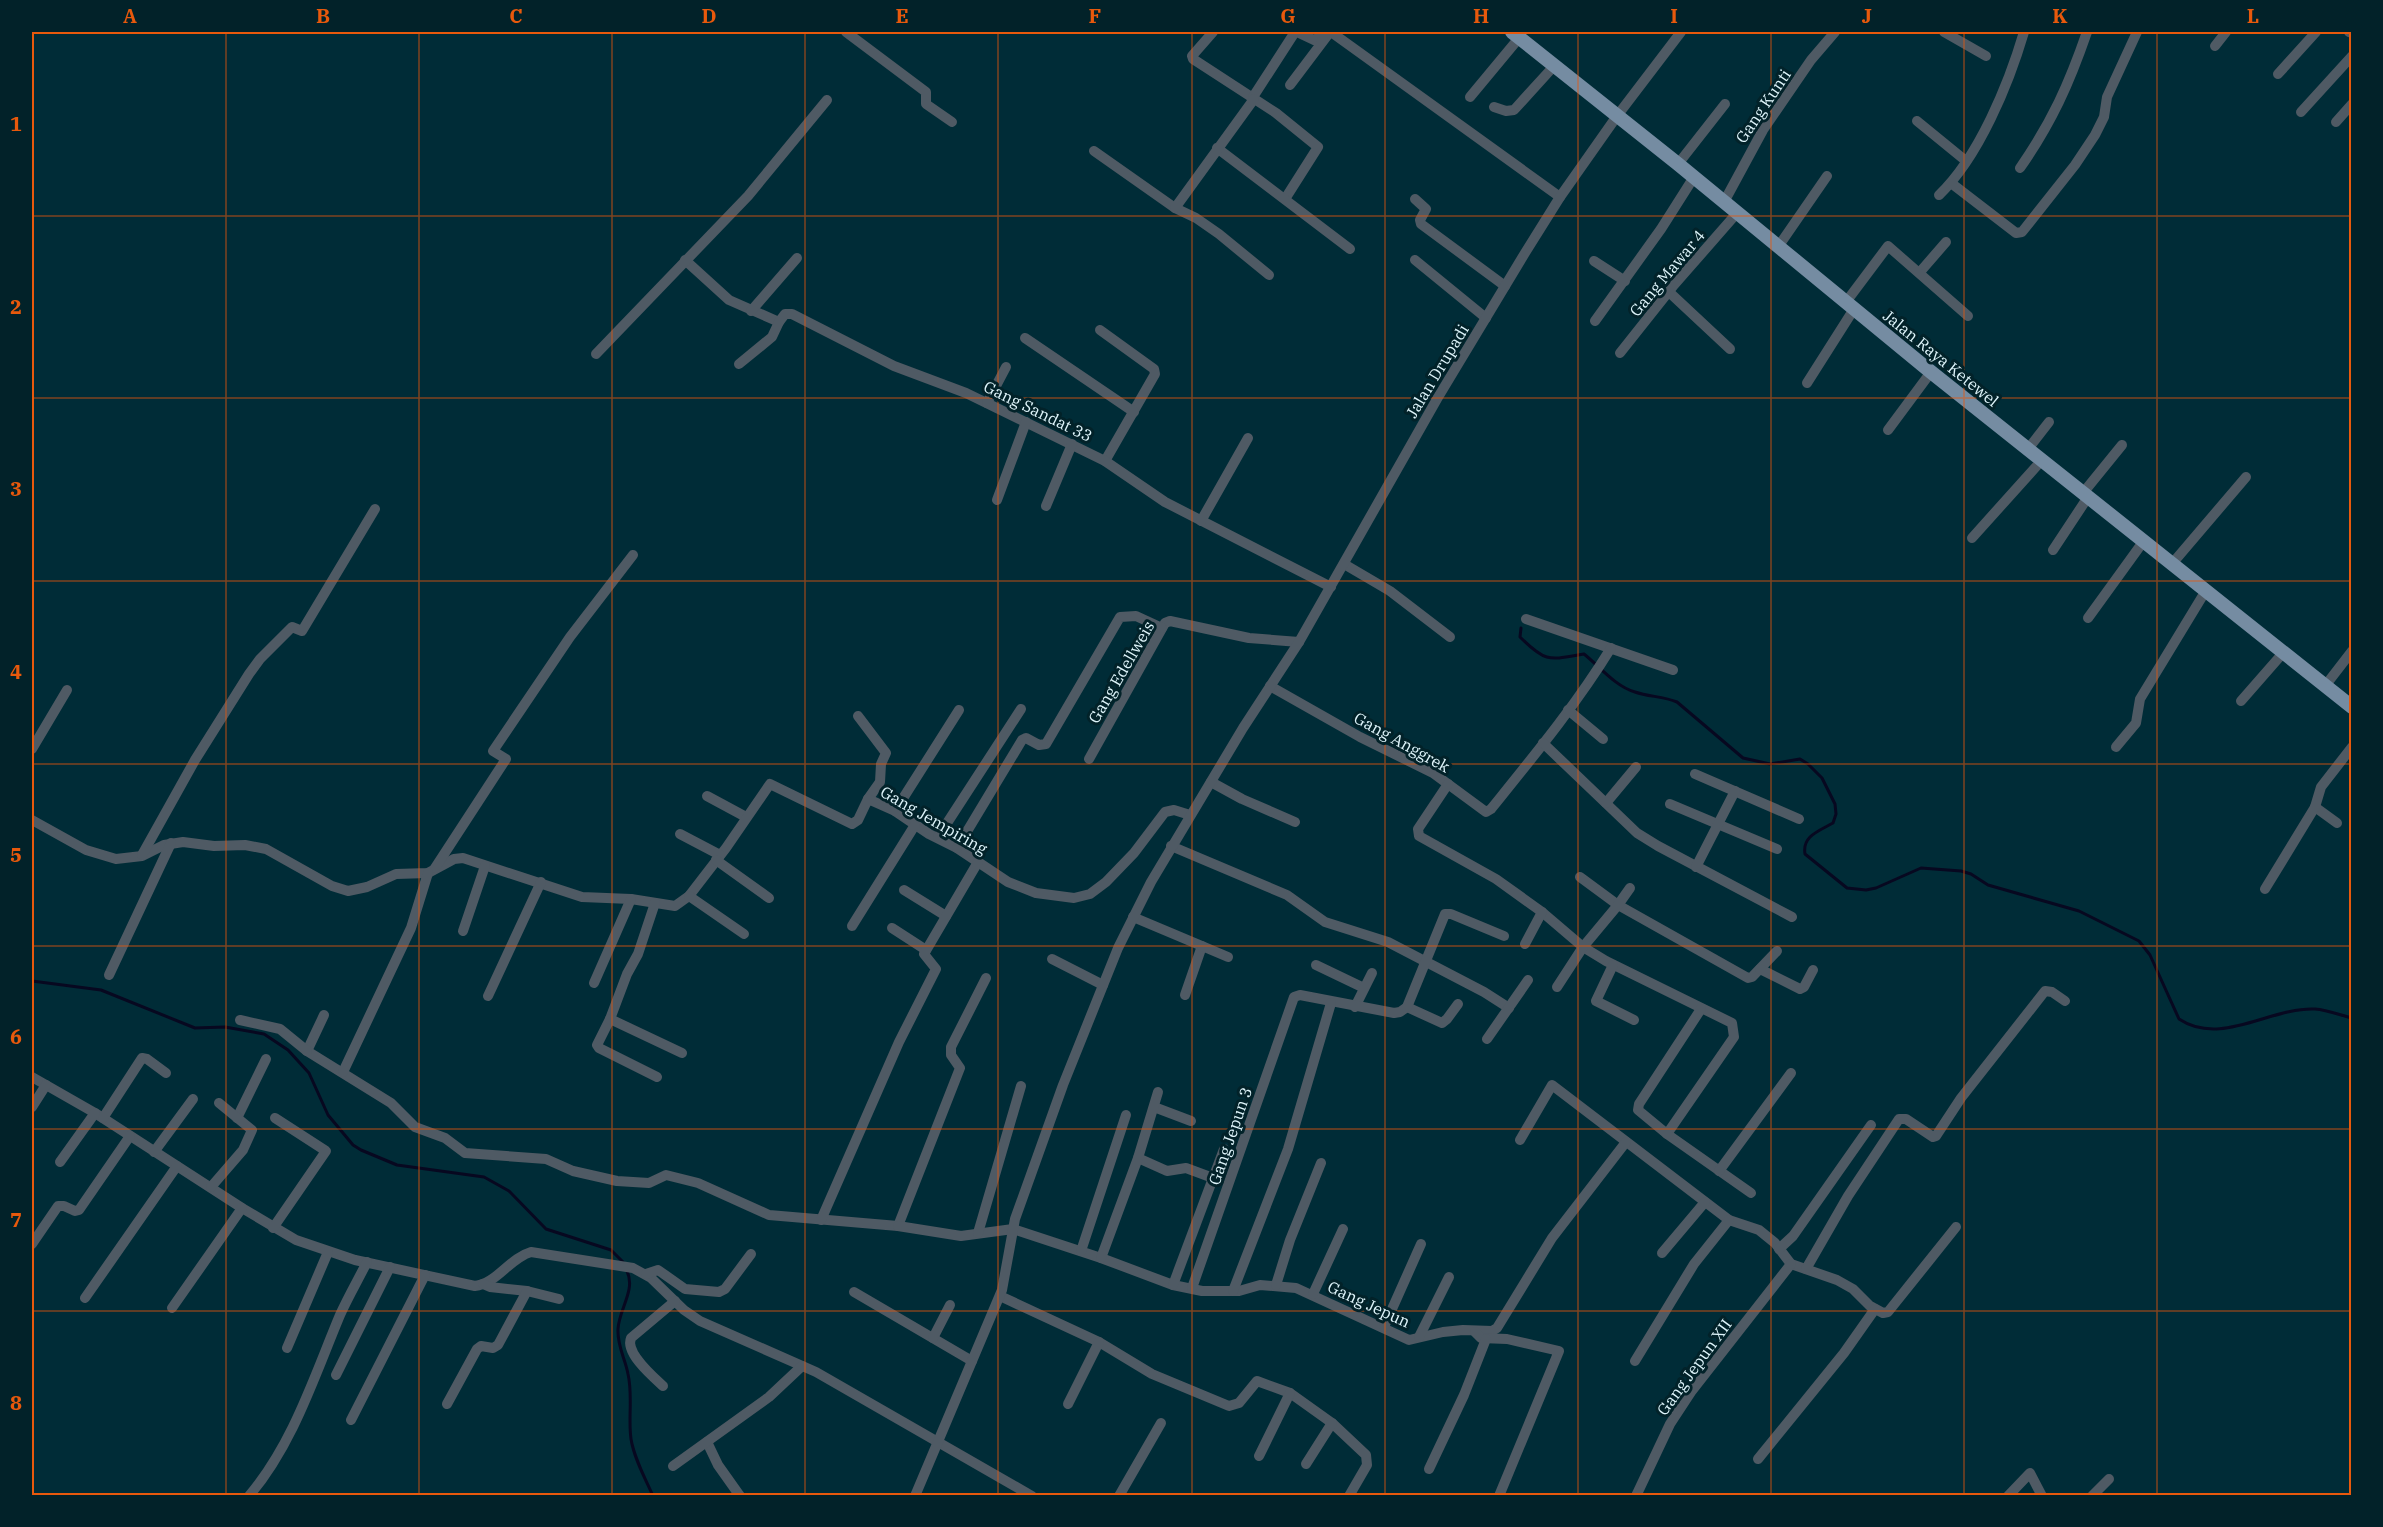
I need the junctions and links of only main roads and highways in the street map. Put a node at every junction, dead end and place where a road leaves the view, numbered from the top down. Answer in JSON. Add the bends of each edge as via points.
{"nodes":[{"id":1,"x":1515,"y":35,"type":"edge"},
{"id":2,"x":2352,"y":707,"type":"edge"}],
"edges":[{"from":1,"to":2,"type":"main road","name":"Jalan Raya Ketewel"}]}
